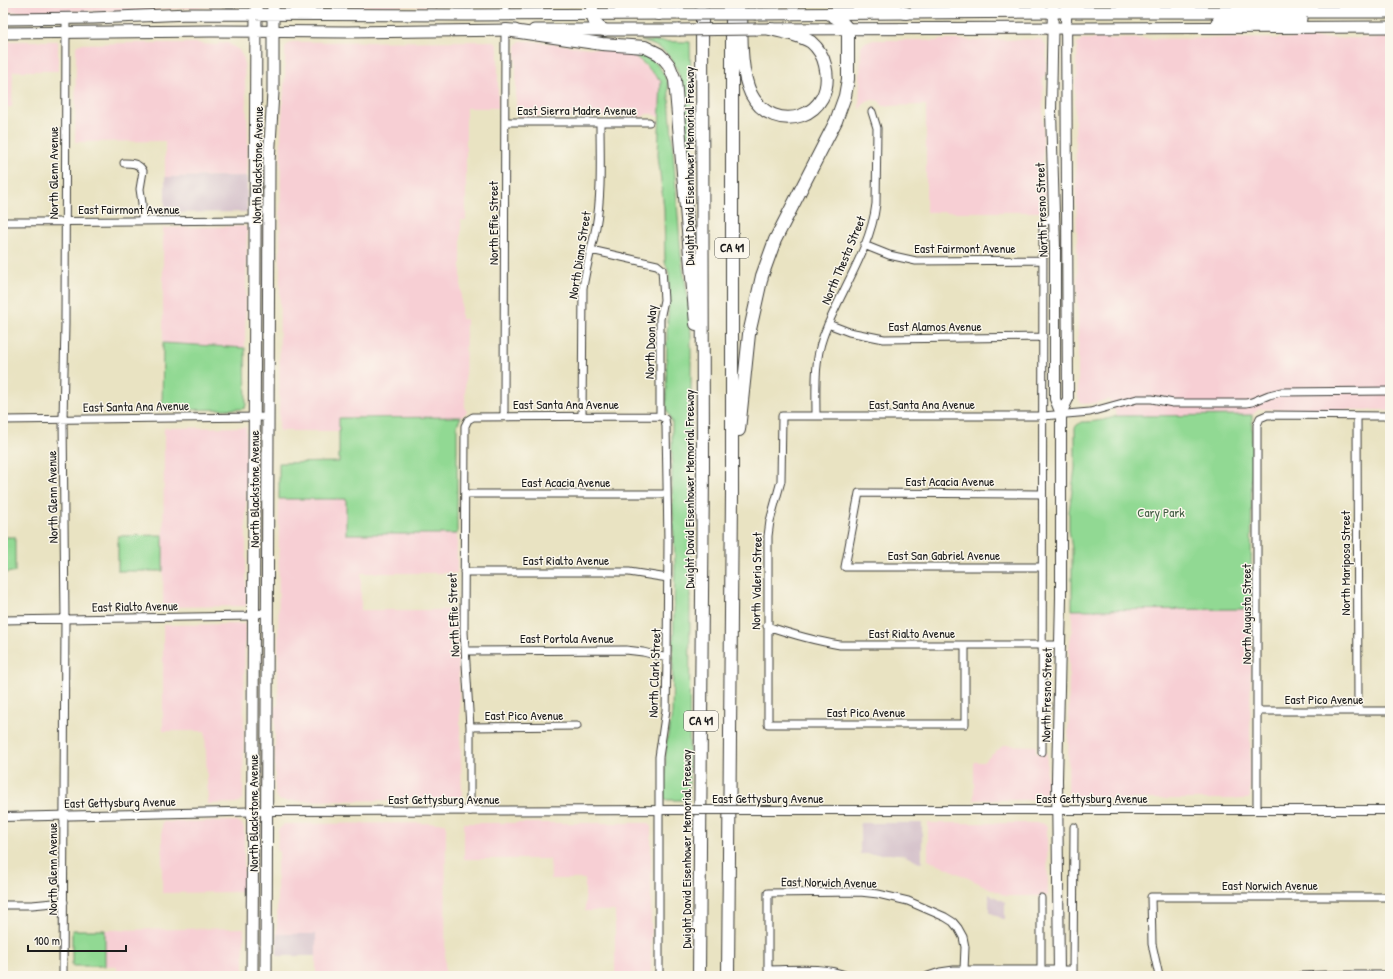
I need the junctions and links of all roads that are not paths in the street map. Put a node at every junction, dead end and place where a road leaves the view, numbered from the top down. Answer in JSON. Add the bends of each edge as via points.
{"nodes":[{"id":1,"x":256,"y":3,"type":"edge"},
{"id":2,"x":273,"y":3,"type":"edge"},
{"id":3,"x":506,"y":3,"type":"edge"},
{"id":4,"x":624,"y":3,"type":"edge"},
{"id":5,"x":695,"y":3,"type":"edge"},
{"id":6,"x":702,"y":3,"type":"edge"},
{"id":7,"x":732,"y":3,"type":"edge"},
{"id":8,"x":741,"y":3,"type":"edge"},
{"id":9,"x":863,"y":3,"type":"edge"},
{"id":10,"x":1053,"y":7,"type":"edge"},
{"id":11,"x":1066,"y":7,"type":"edge"},
{"id":12,"x":1259,"y":8,"type":"edge"},
{"id":13,"x":592,"y":9,"type":"edge"},
{"id":14,"x":1329,"y":12,"type":"junction"},
{"id":15,"x":1390,"y":12,"type":"edge"},
{"id":16,"x":906,"y":13,"type":"junction"},
{"id":17,"x":256,"y":14,"type":"junction"},
{"id":18,"x":659,"y":14,"type":"junction"},
{"id":19,"x":830,"y":14,"type":"junction"},
{"id":20,"x":273,"y":15,"type":"junction"},
{"id":21,"x":506,"y":15,"type":"junction"},
{"id":22,"x":66,"y":18,"type":"junction"},
{"id":23,"x":3,"y":19,"type":"edge"},
{"id":24,"x":1390,"y":27,"type":"edge"},
{"id":25,"x":1195,"y":28,"type":"junction"},
{"id":26,"x":1254,"y":28,"type":"junction"},
{"id":27,"x":770,"y":29,"type":"junction"},
{"id":28,"x":848,"y":29,"type":"junction"},
{"id":29,"x":1052,"y":29,"type":"junction"},
{"id":30,"x":1066,"y":29,"type":"junction"},
{"id":31,"x":458,"y":30,"type":"junction"},
{"id":32,"x":506,"y":30,"type":"junction"},
{"id":33,"x":604,"y":30,"type":"junction"},
{"id":34,"x":273,"y":31,"type":"junction"},
{"id":35,"x":66,"y":32,"type":"junction"},
{"id":36,"x":256,"y":32,"type":"junction"},
{"id":37,"x":3,"y":33,"type":"edge"},
{"id":38,"x":872,"y":112,"type":"dead end"},
{"id":39,"x":505,"y":122,"type":"junction"},
{"id":40,"x":600,"y":122,"type":"junction"},
{"id":41,"x":649,"y":122,"type":"dead end"},
{"id":42,"x":255,"y":138,"type":"junction"},
{"id":43,"x":124,"y":163,"type":"dead end"},
{"id":44,"x":1053,"y":165,"type":"junction"},
{"id":45,"x":1066,"y":207,"type":"junction"},
{"id":46,"x":703,"y":210,"type":"junction"},
{"id":47,"x":1054,"y":215,"type":"junction"},
{"id":48,"x":255,"y":220,"type":"junction"},
{"id":49,"x":269,"y":220,"type":"junction"},
{"id":50,"x":142,"y":221,"type":"junction"},
{"id":51,"x":3,"y":222,"type":"edge"},
{"id":52,"x":65,"y":222,"type":"junction"},
{"id":53,"x":864,"y":245,"type":"junction"},
{"id":54,"x":591,"y":250,"type":"junction"},
{"id":55,"x":1043,"y":260,"type":"junction"},
{"id":56,"x":269,"y":275,"type":"junction"},
{"id":57,"x":828,"y":324,"type":"junction"},
{"id":58,"x":1043,"y":337,"type":"junction"},
{"id":59,"x":1390,"y":392,"type":"edge"},
{"id":60,"x":1061,"y":414,"type":"junction"},
{"id":61,"x":504,"y":416,"type":"junction"},
{"id":62,"x":582,"y":416,"type":"junction"},
{"id":63,"x":782,"y":416,"type":"joint"},
{"id":64,"x":816,"y":416,"type":"junction"},
{"id":65,"x":1042,"y":416,"type":"junction"},
{"id":66,"x":1357,"y":416,"type":"junction"},
{"id":67,"x":1390,"y":416,"type":"edge"},
{"id":68,"x":268,"y":417,"type":"junction"},
{"id":69,"x":254,"y":418,"type":"junction"},
{"id":70,"x":662,"y":418,"type":"junction"},
{"id":71,"x":63,"y":419,"type":"junction"},
{"id":72,"x":3,"y":420,"type":"edge"},
{"id":73,"x":468,"y":420,"type":"joint"},
{"id":74,"x":704,"y":467,"type":"junction"},
{"id":75,"x":732,"y":493,"type":"junction"},
{"id":76,"x":465,"y":494,"type":"junction"},
{"id":77,"x":666,"y":494,"type":"junction"},
{"id":78,"x":1042,"y":494,"type":"junction"},
{"id":79,"x":845,"y":566,"type":"joint"},
{"id":80,"x":1042,"y":567,"type":"junction"},
{"id":81,"x":464,"y":572,"type":"junction"},
{"id":82,"x":668,"y":578,"type":"junction"},
{"id":83,"x":267,"y":610,"type":"junction"},
{"id":84,"x":253,"y":616,"type":"junction"},
{"id":85,"x":3,"y":620,"type":"edge"},
{"id":86,"x":65,"y":620,"type":"junction"},
{"id":87,"x":767,"y":626,"type":"junction"},
{"id":88,"x":1042,"y":645,"type":"junction"},
{"id":89,"x":1060,"y":645,"type":"junction"},
{"id":90,"x":965,"y":646,"type":"junction"},
{"id":91,"x":466,"y":651,"type":"junction"},
{"id":92,"x":667,"y":658,"type":"junction"},
{"id":93,"x":1257,"y":711,"type":"junction"},
{"id":94,"x":1358,"y":711,"type":"junction"},
{"id":95,"x":1390,"y":711,"type":"edge"},
{"id":96,"x":768,"y":724,"type":"joint"},
{"id":97,"x":577,"y":726,"type":"dead end"},
{"id":98,"x":470,"y":727,"type":"junction"},
{"id":99,"x":1042,"y":752,"type":"dead end"},
{"id":100,"x":659,"y":810,"type":"junction"},
{"id":101,"x":1058,"y":810,"type":"junction"},
{"id":102,"x":1258,"y":810,"type":"junction"},
{"id":103,"x":1390,"y":810,"type":"edge"},
{"id":104,"x":252,"y":811,"type":"junction"},
{"id":105,"x":267,"y":811,"type":"junction"},
{"id":106,"x":470,"y":811,"type":"junction"},
{"id":107,"x":64,"y":815,"type":"junction"},
{"id":108,"x":3,"y":817,"type":"edge"},
{"id":109,"x":1074,"y":827,"type":"dead end"},
{"id":110,"x":1390,"y":897,"type":"edge"},
{"id":111,"x":1041,"y":898,"type":"dead end"},
{"id":112,"x":64,"y":902,"type":"junction"},
{"id":113,"x":3,"y":905,"type":"edge"},
{"id":114,"x":964,"y":970,"type":"junction"},
{"id":115,"x":1041,"y":973,"type":"edge"},
{"id":116,"x":1059,"y":973,"type":"edge"},
{"id":117,"x":1073,"y":973,"type":"edge"},
{"id":118,"x":1390,"y":974,"type":"edge"},
{"id":119,"x":1379,"y":975,"type":"edge"},
{"id":120,"x":64,"y":976,"type":"edge"},
{"id":121,"x":252,"y":976,"type":"edge"},
{"id":122,"x":266,"y":976,"type":"edge"},
{"id":123,"x":659,"y":976,"type":"edge"},
{"id":124,"x":699,"y":976,"type":"edge"},
{"id":125,"x":728,"y":976,"type":"edge"},
{"id":126,"x":847,"y":976,"type":"edge"},
{"id":127,"x":928,"y":976,"type":"edge"},
{"id":128,"x":1159,"y":976,"type":"edge"},
{"id":129,"x":1299,"y":976,"type":"edge"}],
"edges":[{"from":1,"to":17,"type":"main road","name":"North Blackstone Avenue"},
{"from":2,"to":20,"type":"main road","name":"North Blackstone Avenue"},
{"from":3,"to":21,"type":"street"},
{"from":4,"to":18,"type":"highway"},
{"from":5,"to":46,"type":"highway"},
{"from":6,"to":46,"type":"highway","name":"Dwight David Eisenhower Memorial Freeway","number":"CA 41"},
{"from":7,"to":75,"type":"highway","number":"CA 41"},
{"from":8,"to":27,"type":"highway","via":[[745,74],[756,102],[766,111],[778,116],[792,117],[807,113],[820,102],[826,91],[824,59],[816,46],[807,40]]},
{"from":9,"to":16,"type":"highway"},
{"from":10,"to":11,"type":"main road"},
{"from":10,"to":16,"type":"main road"},
{"from":10,"to":29,"type":"main road","name":"North Fresno Street"},
{"from":11,"to":12,"type":"main road"},
{"from":11,"to":30,"type":"main road","name":"North Fresno Street"},
{"from":12,"to":14,"type":"main road"},
{"from":12,"to":25,"type":"main road","via":[[1256,19],[1221,21]]},
{"from":13,"to":18,"type":"main road"},
{"from":13,"to":21,"type":"main road"},
{"from":13,"to":32,"type":"main road","via":[[535,22],[514,22],[507,26]]},
{"from":13,"to":33,"type":"highway","via":[[596,25]]},
{"from":14,"to":15,"type":"main road"},
{"from":14,"to":26,"type":"main road","via":[[1296,20],[1264,20],[1257,23]]},
{"from":16,"to":19,"type":"main road"},
{"from":17,"to":20,"type":"main road"},
{"from":17,"to":22,"type":"main road"},
{"from":17,"to":36,"type":"main road","name":"North Blackstone Avenue"},
{"from":18,"to":19,"type":"main road","bridge":true},
{"from":19,"to":28,"type":"highway"},
{"from":20,"to":21,"type":"main road"},
{"from":20,"to":34,"type":"main road","name":"North Blackstone Avenue"},
{"from":21,"to":31,"type":"main road","via":[[502,22],[466,23]]},
{"from":22,"to":23,"type":"main road"},
{"from":22,"to":35,"type":"street","name":"North Glenn Avenue"},
{"from":24,"to":26,"type":"main road"},
{"from":25,"to":26,"type":"main road"},
{"from":25,"to":30,"type":"main road"},
{"from":27,"to":28,"type":"main road"},
{"from":27,"to":33,"type":"main road","bridge":true},
{"from":28,"to":29,"type":"main road"},
{"from":28,"to":75,"type":"highway","via":[[848,79],[843,104],[775,240],[758,289],[749,334]]},
{"from":29,"to":30,"type":"main road"},
{"from":29,"to":44,"type":"main road","name":"North Fresno Street"},
{"from":30,"to":45,"type":"main road","name":"North Fresno Street"},
{"from":31,"to":32,"type":"main road"},
{"from":31,"to":34,"type":"main road"},
{"from":32,"to":33,"type":"main road"},
{"from":32,"to":39,"type":"street","name":"North Effie Street"},
{"from":32,"to":74,"type":"highway","via":[[645,48],[659,54],[673,73],[693,285]]},
{"from":34,"to":36,"type":"main road"},
{"from":34,"to":49,"type":"main road","name":"North Blackstone Avenue"},
{"from":35,"to":36,"type":"main road"},
{"from":35,"to":37,"type":"main road"},
{"from":35,"to":52,"type":"street","name":"North Glenn Avenue"},
{"from":36,"to":42,"type":"main road","name":"North Blackstone Avenue"},
{"from":38,"to":53,"type":"street","name":"North Thesta Street","via":[[877,128],[876,204],[872,227]]},
{"from":39,"to":40,"type":"street","name":"East Sierra Madre Avenue"},
{"from":39,"to":61,"type":"street","name":"North Effie Street"},
{"from":40,"to":41,"type":"street","name":"East Sierra Madre Avenue"},
{"from":40,"to":54,"type":"street","name":"North Diana Street","via":[[600,193]]},
{"from":42,"to":48,"type":"main road","name":"North Blackstone Avenue"},
{"from":42,"to":49,"type":"main road","via":[[262,151],[261,213]]},
{"from":43,"to":50,"type":"street","via":[[138,165],[143,171],[140,189]]},
{"from":44,"to":45,"type":"main road","via":[[1060,173],[1061,199]]},
{"from":44,"to":47,"type":"main road","name":"North Fresno Street"},
{"from":45,"to":60,"type":"main road","name":"North Fresno Street","via":[[1068,399]]},
{"from":46,"to":74,"type":"highway","name":"Dwight David Eisenhower Memorial Freeway","number":"CA 41"},
{"from":47,"to":55,"type":"street","via":[[1043,224]]},
{"from":47,"to":60,"type":"main road","name":"North Fresno Street","via":[[1055,399]]},
{"from":48,"to":50,"type":"street","name":"East Fairmont Avenue"},
{"from":48,"to":56,"type":"main road","via":[[262,228],[263,268]]},
{"from":48,"to":69,"type":"main road","name":"North Blackstone Avenue"},
{"from":49,"to":56,"type":"main road","name":"North Blackstone Avenue"},
{"from":50,"to":52,"type":"street","name":"East Fairmont Avenue"},
{"from":51,"to":52,"type":"street","name":"East Fairmont Avenue"},
{"from":52,"to":71,"type":"street","name":"North Glenn Avenue"},
{"from":53,"to":55,"type":"street","name":"East Fairmont Avenue","via":[[889,255],[916,260]]},
{"from":53,"to":57,"type":"street","name":"North Thesta Street"},
{"from":54,"to":62,"type":"street","name":"North Diana Street","via":[[583,288]]},
{"from":54,"to":70,"type":"street","name":"North Doon Way","via":[[657,265],[662,269]]},
{"from":55,"to":58,"type":"street"},
{"from":56,"to":68,"type":"main road","name":"North Blackstone Avenue"},
{"from":57,"to":58,"type":"street","name":"East Alamos Avenue","via":[[849,332],[884,339]]},
{"from":57,"to":64,"type":"street","name":"North Thesta Street","via":[[822,338],[816,368]]},
{"from":58,"to":65,"type":"street"},
{"from":59,"to":60,"type":"street","name":"East Santa Ana Avenue","via":[[1281,392],[1252,402],[1239,403],[1173,403],[1137,399],[1090,412]]},
{"from":60,"to":65,"type":"street","name":"East Santa Ana Avenue"},
{"from":60,"to":89,"type":"main road","name":"North Fresno Street"},
{"from":61,"to":62,"type":"street","name":"East Santa Ana Avenue"},
{"from":61,"to":73,"type":"street","name":"East Santa Ana Avenue","via":[[473,417]]},
{"from":62,"to":70,"type":"street","name":"East Santa Ana Avenue"},
{"from":63,"to":64,"type":"street","name":"East Santa Ana Avenue"},
{"from":63,"to":87,"type":"street","name":"North Valeria Street","via":[[781,481],[768,536]]},
{"from":64,"to":65,"type":"street","name":"East Santa Ana Avenue"},
{"from":65,"to":78,"type":"street"},
{"from":66,"to":67,"type":"street"},
{"from":66,"to":93,"type":"street","name":"North Augusta Street","via":[[1267,416],[1260,418],[1257,425]]},
{"from":66,"to":94,"type":"street","name":"North Mariposa Street"},
{"from":68,"to":69,"type":"street","name":"East Santa Ana Avenue"},
{"from":68,"to":83,"type":"main road","name":"North Blackstone Avenue"},
{"from":69,"to":71,"type":"street","name":"East Santa Ana Avenue"},
{"from":69,"to":84,"type":"main road","name":"North Blackstone Avenue"},
{"from":70,"to":77,"type":"street","name":"North Clark Street","via":[[666,426]]},
{"from":71,"to":72,"type":"street","name":"East Santa Ana Avenue"},
{"from":71,"to":86,"type":"street","name":"North Glenn Avenue"},
{"from":73,"to":76,"type":"street","name":"North Effie Street","via":[[465,426]]},
{"from":74,"to":124,"type":"highway","name":"Dwight David Eisenhower Memorial Freeway","number":"CA 41"},
{"from":75,"to":125,"type":"highway","number":"CA 41"},
{"from":76,"to":77,"type":"street","name":"East Acacia Avenue"},
{"from":76,"to":81,"type":"street","name":"North Effie Street"},
{"from":77,"to":82,"type":"street","name":"North Clark Street"},
{"from":78,"to":79,"type":"street","name":"East Acacia Avenue","via":[[859,493]]},
{"from":78,"to":80,"type":"street"},
{"from":79,"to":80,"type":"street","name":"East San Gabriel Avenue"},
{"from":80,"to":88,"type":"street"},
{"from":81,"to":82,"type":"street","name":"East Rialto Avenue","via":[[629,572]]},
{"from":81,"to":91,"type":"street","name":"North Effie Street"},
{"from":82,"to":92,"type":"street","name":"North Clark Street"},
{"from":83,"to":84,"type":"street","name":"East Rialto Avenue"},
{"from":83,"to":105,"type":"main road","name":"North Blackstone Avenue"},
{"from":84,"to":86,"type":"street","name":"East Rialto Avenue"},
{"from":84,"to":104,"type":"main road","name":"North Blackstone Avenue"},
{"from":85,"to":86,"type":"street","name":"East Rialto Avenue"},
{"from":86,"to":107,"type":"street","name":"North Glenn Avenue"},
{"from":87,"to":90,"type":"street","name":"East Rialto Avenue","via":[[840,645]]},
{"from":87,"to":96,"type":"street","name":"North Valeria Street"},
{"from":88,"to":89,"type":"street","name":"East Rialto Avenue"},
{"from":88,"to":90,"type":"street","name":"East Rialto Avenue"},
{"from":88,"to":99,"type":"street"},
{"from":89,"to":101,"type":"main road","name":"North Fresno Street"},
{"from":90,"to":96,"type":"street","name":"East Pico Avenue","via":[[965,724]]},
{"from":91,"to":92,"type":"street","name":"East Portola Avenue","via":[[626,650]]},
{"from":91,"to":98,"type":"street","name":"North Effie Street"},
{"from":92,"to":100,"type":"street","name":"North Clark Street","via":[[666,710],[659,756]]},
{"from":93,"to":94,"type":"street","name":"East Pico Avenue"},
{"from":93,"to":102,"type":"street","name":"North Augusta Street"},
{"from":94,"to":95,"type":"street","name":"East Pico Avenue"},
{"from":97,"to":98,"type":"street","name":"East Pico Avenue"},
{"from":98,"to":106,"type":"street","name":"North Effie Street"},
{"from":100,"to":101,"type":"street","name":"East Gettysburg Avenue","bridge":true},
{"from":100,"to":106,"type":"street","name":"East Gettysburg Avenue"},
{"from":100,"to":123,"type":"street","name":"North Clark Street"},
{"from":101,"to":102,"type":"street","name":"East Gettysburg Avenue"},
{"from":101,"to":116,"type":"main road","name":"North Fresno Street"},
{"from":102,"to":103,"type":"street","name":"East Gettysburg Avenue"},
{"from":104,"to":105,"type":"street","name":"East Gettysburg Avenue"},
{"from":104,"to":107,"type":"street","name":"East Gettysburg Avenue"},
{"from":104,"to":121,"type":"main road","name":"North Blackstone Avenue"},
{"from":105,"to":106,"type":"street","name":"East Gettysburg Avenue"},
{"from":105,"to":122,"type":"main road","name":"North Blackstone Avenue"},
{"from":107,"to":108,"type":"street","name":"East Gettysburg Avenue"},
{"from":107,"to":112,"type":"street","name":"North Glenn Avenue"},
{"from":109,"to":117,"type":"street"},
{"from":110,"to":128,"type":"street","name":"East Norwich Avenue","via":[[1151,897],[1152,944]]},
{"from":111,"to":115,"type":"street"},
{"from":112,"to":113,"type":"street"},
{"from":112,"to":120,"type":"street","name":"North Glenn Avenue"},
{"from":114,"to":115,"type":"street"},
{"from":114,"to":126,"type":"street","name":"East Norwich Avenue","via":[[963,937],[958,928],[945,917],[908,901],[860,892],[768,893],[768,970],[824,970]]},
{"from":114,"to":127,"type":"street"},
{"from":115,"to":116,"type":"street"},
{"from":116,"to":117,"type":"street"},
{"from":118,"to":119,"type":"street"},
{"from":119,"to":129,"type":"street"}]}
